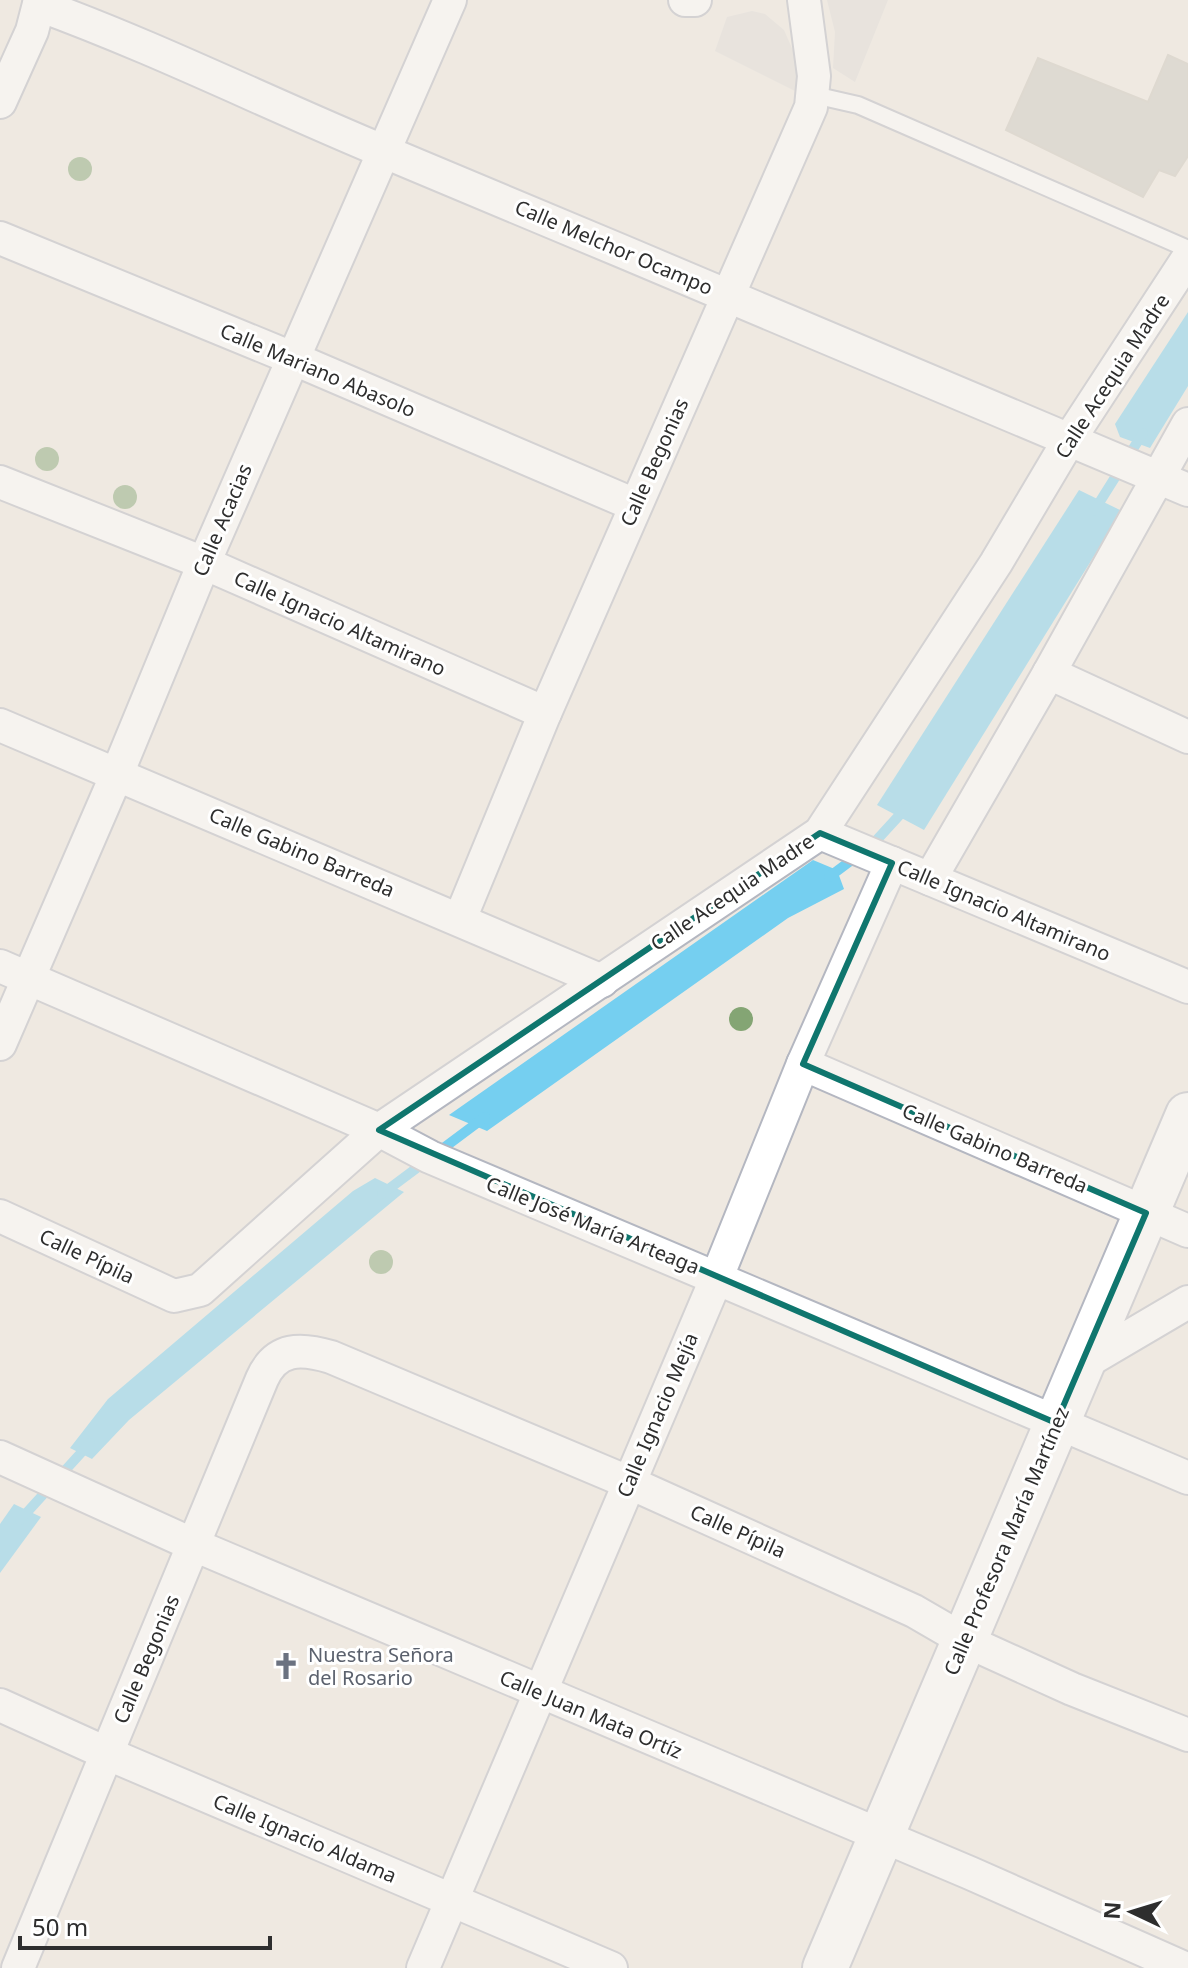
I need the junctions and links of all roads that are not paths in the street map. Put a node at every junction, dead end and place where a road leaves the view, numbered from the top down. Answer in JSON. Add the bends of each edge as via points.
{"nodes":[{"id":1,"x":450,"y":0,"type":"edge"},
{"id":2,"x":685,"y":0,"type":"edge"},
{"id":3,"x":695,"y":0,"type":"edge"},
{"id":4,"x":804,"y":0,"type":"edge"},
{"id":5,"x":39,"y":2,"type":"edge"},
{"id":6,"x":92,"y":13,"type":"edge"},
{"id":7,"x":814,"y":95,"type":"junction"},
{"id":8,"x":0,"y":102,"type":"edge"},
{"id":9,"x":382,"y":151,"type":"junction"},
{"id":10,"x":0,"y":238,"type":"edge"},
{"id":11,"x":1188,"y":249,"type":"edge"},
{"id":12,"x":1188,"y":258,"type":"edge"},
{"id":13,"x":729,"y":294,"type":"junction"},
{"id":14,"x":292,"y":358,"type":"junction"},
{"id":15,"x":1188,"y":424,"type":"edge"},
{"id":16,"x":1080,"y":445,"type":"junction"},
{"id":17,"x":1151,"y":475,"type":"junction"},
{"id":18,"x":0,"y":482,"type":"edge"},
{"id":19,"x":1188,"y":490,"type":"edge"},
{"id":20,"x":635,"y":505,"type":"junction"},
{"id":21,"x":204,"y":563,"type":"junction"},
{"id":22,"x":1049,"y":673,"type":"junction"},
{"id":23,"x":545,"y":713,"type":"junction"},
{"id":24,"x":0,"y":725,"type":"edge"},
{"id":25,"x":1188,"y":737,"type":"edge"},
{"id":26,"x":117,"y":774,"type":"junction"},
{"id":27,"x":830,"y":837,"type":"junction"},
{"id":28,"x":885,"y":860,"type":"junction"},
{"id":29,"x":930,"y":879,"type":"junction"},
{"id":30,"x":460,"y":919,"type":"junction"},
{"id":31,"x":14,"y":972,"type":"edge"},
{"id":32,"x":602,"y":981,"type":"junction"},
{"id":33,"x":1188,"y":987,"type":"edge"},
{"id":34,"x":0,"y":1044,"type":"edge"},
{"id":35,"x":803,"y":1064,"type":"junction"},
{"id":36,"x":1188,"y":1115,"type":"edge"},
{"id":37,"x":379,"y":1130,"type":"junction"},
{"id":38,"x":1146,"y":1213,"type":"junction"},
{"id":39,"x":0,"y":1216,"type":"edge"},
{"id":40,"x":1188,"y":1231,"type":"edge"},
{"id":41,"x":717,"y":1277,"type":"junction"},
{"id":42,"x":174,"y":1296,"type":"joint"},
{"id":43,"x":1188,"y":1302,"type":"edge"},
{"id":44,"x":281,"y":1356,"type":"joint"},
{"id":45,"x":1081,"y":1365,"type":"junction"},
{"id":46,"x":1056,"y":1423,"type":"junction"},
{"id":47,"x":0,"y":1457,"type":"edge"},
{"id":48,"x":1188,"y":1478,"type":"edge"},
{"id":49,"x":628,"y":1482,"type":"junction"},
{"id":50,"x":194,"y":1545,"type":"junction"},
{"id":51,"x":964,"y":1640,"type":"junction"},
{"id":52,"x":539,"y":1692,"type":"junction"},
{"id":53,"x":0,"y":1705,"type":"edge"},
{"id":54,"x":1188,"y":1735,"type":"edge"},
{"id":55,"x":106,"y":1753,"type":"junction"},
{"id":56,"x":880,"y":1836,"type":"junction"},
{"id":57,"x":453,"y":1900,"type":"junction"},
{"id":58,"x":20,"y":1961,"type":"edge"},
{"id":59,"x":423,"y":1968,"type":"edge"},
{"id":60,"x":611,"y":1968,"type":"edge"},
{"id":61,"x":825,"y":1968,"type":"edge"},
{"id":62,"x":1184,"y":1968,"type":"edge"}],
"edges":[{"from":1,"to":9,"type":"street","name":"Calle Acacias"},
{"from":2,"to":3,"type":"street"},
{"from":4,"to":7,"type":"street","name":"Calle Begonias"},
{"from":5,"to":6,"type":"street","name":"Calle Melchor Ocampo"},
{"from":5,"to":8,"type":"street","via":[[32,31]]},
{"from":6,"to":9,"type":"street","name":"Calle Melchor Ocampo"},
{"from":7,"to":11,"type":"lane","via":[[858,105]]},
{"from":7,"to":13,"type":"street","name":"Calle Begonias"},
{"from":9,"to":13,"type":"street","name":"Calle Melchor Ocampo"},
{"from":9,"to":14,"type":"street","name":"Calle Acacias"},
{"from":10,"to":14,"type":"street","name":"Calle Mariano Abasolo"},
{"from":12,"to":16,"type":"street","name":"Calle Acequia Madre"},
{"from":13,"to":16,"type":"street","name":"Calle Melchor Ocampo"},
{"from":13,"to":20,"type":"street","name":"Calle Begonias"},
{"from":14,"to":20,"type":"street","name":"Calle Mariano Abasolo"},
{"from":14,"to":21,"type":"street","name":"Calle Acacias"},
{"from":15,"to":17,"type":"street"},
{"from":16,"to":17,"type":"street","name":"Calle Melchor Ocampo"},
{"from":16,"to":27,"type":"street","name":"Calle Acequia Madre","via":[[996,563]]},
{"from":17,"to":19,"type":"street","name":"Calle Melchor Ocampo"},
{"from":17,"to":22,"type":"street"},
{"from":18,"to":21,"type":"street","name":"Calle Ignacio Altamirano"},
{"from":20,"to":23,"type":"street","name":"Calle Begonias"},
{"from":21,"to":23,"type":"street","name":"Calle Ignacio Altamirano"},
{"from":21,"to":26,"type":"street","name":"Calle Acacias"},
{"from":22,"to":25,"type":"street"},
{"from":22,"to":29,"type":"street"},
{"from":23,"to":30,"type":"street","name":"Calle Begonias"},
{"from":24,"to":26,"type":"street","name":"Calle Gabino Barreda"},
{"from":26,"to":30,"type":"street","name":"Calle Gabino Barreda"},
{"from":26,"to":31,"type":"street","name":"Calle Acacias"},
{"from":27,"to":28,"type":"street","name":"Calle Ignacio Altamirano"},
{"from":27,"to":32,"type":"street","name":"Calle Acequia Madre"},
{"from":28,"to":29,"type":"street","name":"Calle Ignacio Altamirano"},
{"from":28,"to":35,"type":"street","name":"Calle Ignacio Mejía"},
{"from":29,"to":33,"type":"street","name":"Calle Ignacio Altamirano"},
{"from":30,"to":32,"type":"street","name":"Calle Gabino Barreda"},
{"from":31,"to":34,"type":"street","name":"Calle Acacias"},
{"from":31,"to":37,"type":"street","name":"Calle José María Arteaga"},
{"from":32,"to":37,"type":"street","name":"Calle Acequia Madre"},
{"from":35,"to":38,"type":"street","name":"Calle Gabino Barreda"},
{"from":35,"to":41,"type":"street","name":"Calle Ignacio Mejía"},
{"from":36,"to":38,"type":"street","name":"Calle Profesora María Martínez"},
{"from":37,"to":41,"type":"street","name":"Calle José María Arteaga","via":[[484,1181]]},
{"from":37,"to":42,"type":"street","name":"Calle Acequia Madre","via":[[200,1290]]},
{"from":38,"to":40,"type":"street","name":"Calle Gabino Barreda"},
{"from":38,"to":45,"type":"street","name":"Calle Profesora María Martínez"},
{"from":39,"to":42,"type":"street","name":"Calle Pípila"},
{"from":41,"to":46,"type":"street","name":"Calle José María Arteaga"},
{"from":41,"to":49,"type":"street","name":"Calle Ignacio Mejía"},
{"from":43,"to":45,"type":"street"},
{"from":44,"to":49,"type":"street","name":"Calle Pípila","via":[[299,1351],[331,1357]]},
{"from":44,"to":50,"type":"street","name":"Calle Begonias","via":[[269,1363]]},
{"from":45,"to":46,"type":"street","name":"Calle Profesora María Martínez"},
{"from":46,"to":48,"type":"street","name":"Calle José María Arteaga"},
{"from":46,"to":51,"type":"street","name":"Calle Profesora María Martínez"},
{"from":47,"to":50,"type":"street","name":"Calle Juan Mata Ortíz"},
{"from":49,"to":51,"type":"street","name":"Calle Pípila","via":[[914,1611]]},
{"from":49,"to":52,"type":"street","name":"Calle Ignacio Mejía"},
{"from":50,"to":52,"type":"street","name":"Calle Juan Mata Ortíz"},
{"from":50,"to":55,"type":"street","name":"Calle Begonias"},
{"from":51,"to":54,"type":"street","name":"Calle Pípila"},
{"from":51,"to":56,"type":"street","name":"Calle Profesora María Martínez"},
{"from":52,"to":56,"type":"street","name":"Calle Juan Mata Ortíz"},
{"from":52,"to":57,"type":"street","name":"Calle Ignacio Mejía"},
{"from":53,"to":55,"type":"street","name":"Calle Ignacio Aldama"},
{"from":55,"to":57,"type":"street","name":"Calle Ignacio Aldama"},
{"from":55,"to":58,"type":"street","name":"Calle Begonias"},
{"from":56,"to":61,"type":"street","name":"Calle Profesora María Martínez"},
{"from":56,"to":62,"type":"street","name":"Calle Juan Mata Ortíz"},
{"from":57,"to":59,"type":"street","name":"Calle Ignacio Mejía"},
{"from":57,"to":60,"type":"street","name":"Calle Ignacio Aldama"}]}
